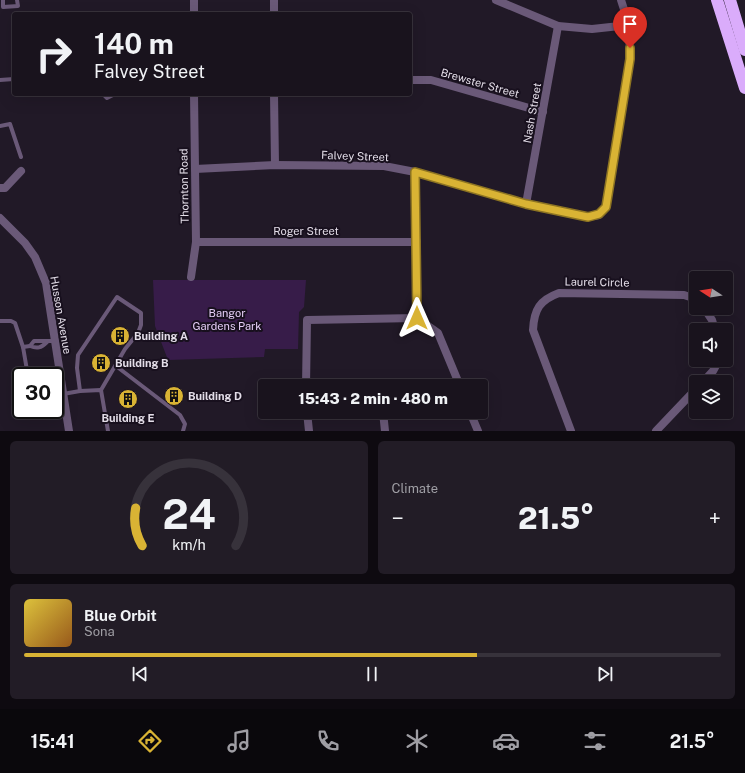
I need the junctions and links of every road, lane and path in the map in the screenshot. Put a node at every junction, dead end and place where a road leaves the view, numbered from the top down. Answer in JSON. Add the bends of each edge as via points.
{"nodes":[{"id":1,"x":3,"y":0,"type":"edge"},
{"id":2,"x":17,"y":0,"type":"edge"},
{"id":3,"x":194,"y":0,"type":"edge"},
{"id":4,"x":274,"y":0,"type":"edge"},
{"id":5,"x":496,"y":0,"type":"edge"},
{"id":6,"x":621,"y":0,"type":"edge"},
{"id":7,"x":717,"y":0,"type":"edge"},
{"id":8,"x":730,"y":0,"type":"edge"},
{"id":9,"x":194,"y":12,"type":"edge"},
{"id":10,"x":274,"y":12,"type":"edge"},
{"id":11,"x":629,"y":25,"type":"junction"},
{"id":12,"x":558,"y":26,"type":"junction"},
{"id":13,"x":745,"y":50,"type":"edge"},
{"id":14,"x":12,"y":79,"type":"edge"},
{"id":15,"x":0,"y":80,"type":"edge"},
{"id":16,"x":412,"y":80,"type":"edge"},
{"id":17,"x":745,"y":88,"type":"edge"},
{"id":18,"x":194,"y":96,"type":"edge"},
{"id":19,"x":274,"y":96,"type":"edge"},
{"id":20,"x":543,"y":112,"type":"junction"},
{"id":21,"x":0,"y":126,"type":"edge"},
{"id":22,"x":21,"y":157,"type":"dead end"},
{"id":23,"x":275,"y":165,"type":"junction"},
{"id":24,"x":195,"y":169,"type":"junction"},
{"id":25,"x":20,"y":171,"type":"dead end"},
{"id":26,"x":415,"y":172,"type":"junction"},
{"id":27,"x":0,"y":188,"type":"edge"},
{"id":28,"x":526,"y":204,"type":"junction"},
{"id":29,"x":0,"y":218,"type":"edge"},
{"id":30,"x":196,"y":242,"type":"junction"},
{"id":31,"x":417,"y":242,"type":"junction"},
{"id":32,"x":191,"y":277,"type":"dead end"},
{"id":33,"x":689,"y":296,"type":"edge"},
{"id":34,"x":417,"y":318,"type":"junction"},
{"id":35,"x":0,"y":321,"type":"edge"},
{"id":36,"x":51,"y":341,"type":"junction"},
{"id":37,"x":23,"y":346,"type":"junction"},
{"id":38,"x":116,"y":366,"type":"junction"},
{"id":39,"x":26,"y":367,"type":"edge"},
{"id":40,"x":57,"y":367,"type":"edge"},
{"id":41,"x":306,"y":379,"type":"edge"},
{"id":42,"x":457,"y":379,"type":"edge"},
{"id":43,"x":101,"y":390,"type":"junction"},
{"id":44,"x":80,"y":391,"type":"junction"},
{"id":45,"x":64,"y":394,"type":"edge"},
{"id":46,"x":689,"y":396,"type":"edge"},
{"id":47,"x":64,"y":400,"type":"edge"},
{"id":48,"x":308,"y":419,"type":"edge"},
{"id":49,"x":384,"y":419,"type":"edge"},
{"id":50,"x":473,"y":419,"type":"edge"},
{"id":51,"x":69,"y":431,"type":"edge"},
{"id":52,"x":108,"y":431,"type":"edge"},
{"id":53,"x":183,"y":431,"type":"edge"},
{"id":54,"x":309,"y":431,"type":"edge"},
{"id":55,"x":385,"y":431,"type":"edge"},
{"id":56,"x":478,"y":431,"type":"edge"},
{"id":57,"x":571,"y":431,"type":"edge"},
{"id":58,"x":656,"y":431,"type":"edge"}],
"edges":[{"from":1,"to":2,"type":"lane","via":[[3,7],[18,6]]},
{"from":3,"to":9,"type":"street"},
{"from":4,"to":10,"type":"street"},
{"from":5,"to":12,"type":"street"},
{"from":6,"to":11,"type":"street","name":"Falvey Street"},
{"from":7,"to":17,"type":"highway"},
{"from":8,"to":13,"type":"highway"},
{"from":11,"to":12,"type":"street","via":[[592,29]]},
{"from":11,"to":28,"type":"street","name":"Falvey Street","via":[[630,59],[606,207],[599,214],[588,217]]},
{"from":12,"to":20,"type":"street","name":"Nash Street"},
{"from":14,"to":15,"type":"lane"},
{"from":16,"to":20,"type":"street","name":"Brewster Street","via":[[431,80]]},
{"from":18,"to":24,"type":"street","name":"Thornton Road"},
{"from":19,"to":23,"type":"street"},
{"from":20,"to":28,"type":"street","name":"Nash Street"},
{"from":21,"to":22,"type":"lane","via":[[10,124]]},
{"from":23,"to":24,"type":"street","name":"Falvey Street"},
{"from":23,"to":26,"type":"street","name":"Falvey Street","via":[[384,166]]},
{"from":24,"to":30,"type":"street","name":"Thornton Road"},
{"from":25,"to":27,"type":"street","via":[[5,188]]},
{"from":26,"to":28,"type":"street","name":"Falvey Street"},
{"from":26,"to":31,"type":"street"},
{"from":29,"to":36,"type":"street","name":"Husson Avenue","via":[[35,257],[46,283]]},
{"from":30,"to":31,"type":"street","name":"Roger Street"},
{"from":30,"to":32,"type":"street","name":"Thornton Road"},
{"from":31,"to":34,"type":"street"},
{"from":33,"to":57,"type":"street","name":"Laurel Circle","via":[[560,293],[548,297],[539,306],[533,330]]},
{"from":34,"to":41,"type":"street","via":[[308,320]]},
{"from":34,"to":42,"type":"street","via":[[438,333]]},
{"from":35,"to":37,"type":"lane","via":[[15,323]]},
{"from":36,"to":37,"type":"lane","via":[[34,341],[30,346]]},
{"from":36,"to":40,"type":"street","name":"Husson Avenue"},
{"from":37,"to":39,"type":"lane"},
{"from":38,"to":43,"type":"lane"},
{"from":38,"to":44,"type":"lane","via":[[138,334],[141,325],[140,313],[118,297],[78,355]]},
{"from":38,"to":53,"type":"lane","via":[[180,415],[185,424]]},
{"from":43,"to":44,"type":"lane"},
{"from":43,"to":52,"type":"lane"},
{"from":44,"to":45,"type":"lane"},
{"from":46,"to":58,"type":"street"},
{"from":47,"to":51,"type":"street","name":"Husson Avenue"},
{"from":48,"to":54,"type":"street"},
{"from":49,"to":55,"type":"street"},
{"from":50,"to":56,"type":"street"}]}
